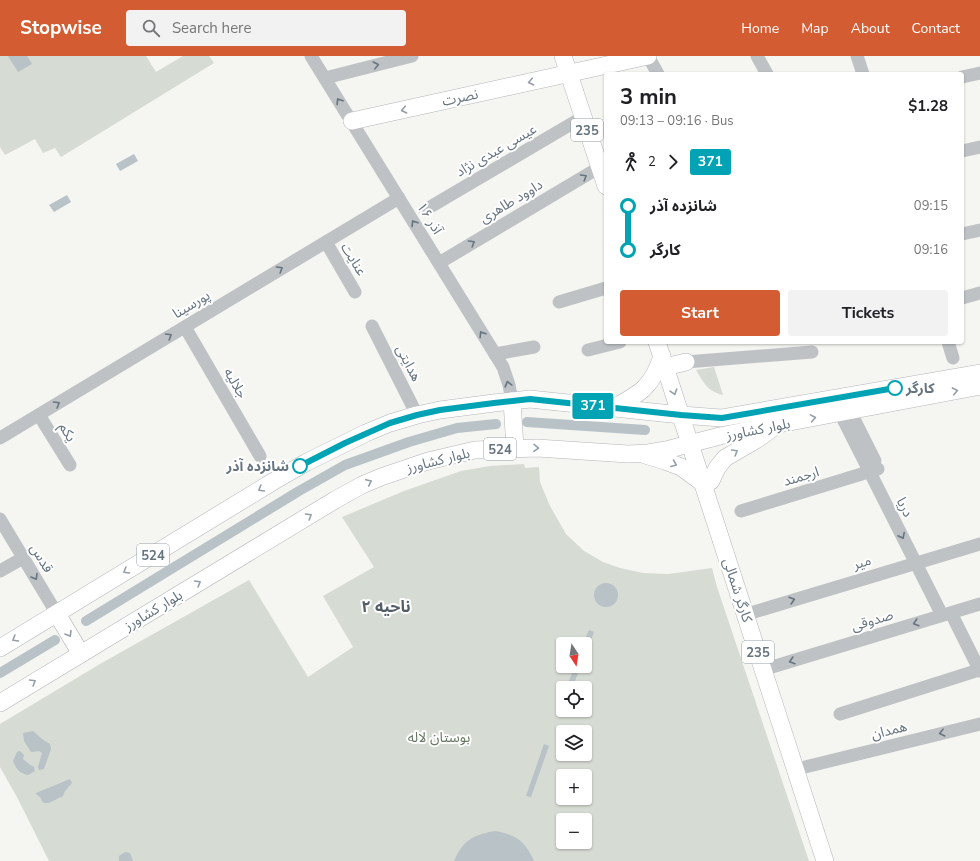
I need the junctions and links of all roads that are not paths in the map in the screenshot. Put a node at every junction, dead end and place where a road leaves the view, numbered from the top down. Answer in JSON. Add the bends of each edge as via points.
{"nodes":[{"id":1,"x":311,"y":56,"type":"edge"},
{"id":2,"x":412,"y":56,"type":"edge"},
{"id":3,"x":563,"y":56,"type":"edge"},
{"id":4,"x":648,"y":56,"type":"edge"},
{"id":5,"x":758,"y":56,"type":"edge"},
{"id":6,"x":857,"y":56,"type":"edge"},
{"id":7,"x":576,"y":72,"type":"junction"},
{"id":8,"x":657,"y":72,"type":"edge"},
{"id":9,"x":766,"y":72,"type":"edge"},
{"id":10,"x":862,"y":72,"type":"edge"},
{"id":11,"x":980,"y":73,"type":"edge"},
{"id":12,"x":964,"y":77,"type":"edge"},
{"id":13,"x":325,"y":78,"type":"junction"},
{"id":14,"x":583,"y":117,"type":"junction"},
{"id":15,"x":352,"y":121,"type":"junction"},
{"id":16,"x":980,"y":147,"type":"edge"},
{"id":17,"x":964,"y":151,"type":"edge"},
{"id":18,"x":603,"y":174,"type":"edge"},
{"id":19,"x":399,"y":198,"type":"junction"},
{"id":20,"x":425,"y":210,"type":"dead end"},
{"id":21,"x":980,"y":230,"type":"edge"},
{"id":22,"x":964,"y":234,"type":"edge"},
{"id":23,"x":326,"y":242,"type":"junction"},
{"id":24,"x":439,"y":263,"type":"junction"},
{"id":25,"x":604,"y":289,"type":"edge"},
{"id":26,"x":355,"y":292,"type":"dead end"},
{"id":27,"x":980,"y":293,"type":"edge"},
{"id":28,"x":964,"y":297,"type":"edge"},
{"id":29,"x":559,"y":302,"type":"dead end"},
{"id":30,"x":185,"y":326,"type":"junction"},
{"id":31,"x":372,"y":326,"type":"dead end"},
{"id":32,"x":612,"y":344,"type":"edge"},
{"id":33,"x":949,"y":344,"type":"edge"},
{"id":34,"x":534,"y":347,"type":"dead end"},
{"id":35,"x":588,"y":350,"type":"dead end"},
{"id":36,"x":812,"y":352,"type":"dead end"},
{"id":37,"x":495,"y":354,"type":"junction"},
{"id":38,"x":661,"y":355,"type":"edge"},
{"id":39,"x":953,"y":358,"type":"dead end"},
{"id":40,"x":686,"y":362,"type":"joint"},
{"id":41,"x":980,"y":373,"type":"edge"},
{"id":42,"x":980,"y":386,"type":"edge"},
{"id":43,"x":512,"y":400,"type":"junction"},
{"id":44,"x":613,"y":408,"type":"junction"},
{"id":45,"x":845,"y":412,"type":"junction"},
{"id":46,"x":39,"y":415,"type":"junction"},
{"id":47,"x":417,"y":415,"type":"junction"},
{"id":48,"x":681,"y":415,"type":"junction"},
{"id":49,"x":779,"y":424,"type":"junction"},
{"id":50,"x":0,"y":438,"type":"edge"},
{"id":51,"x":694,"y":443,"type":"junction"},
{"id":52,"x":515,"y":448,"type":"junction"},
{"id":53,"x":639,"y":454,"type":"junction"},
{"id":54,"x":260,"y":456,"type":"dead end"},
{"id":55,"x":70,"y":465,"type":"dead end"},
{"id":56,"x":874,"y":470,"type":"junction"},
{"id":57,"x":707,"y":483,"type":"junction"},
{"id":58,"x":741,"y":511,"type":"dead end"},
{"id":59,"x":0,"y":520,"type":"edge"},
{"id":60,"x":980,"y":544,"type":"edge"},
{"id":61,"x":23,"y":558,"type":"junction"},
{"id":62,"x":916,"y":563,"type":"junction"},
{"id":63,"x":0,"y":571,"type":"edge"},
{"id":64,"x":980,"y":604,"type":"edge"},
{"id":65,"x":750,"y":613,"type":"junction"},
{"id":66,"x":57,"y":614,"type":"junction"},
{"id":67,"x":946,"y":614,"type":"junction"},
{"id":68,"x":0,"y":648,"type":"edge"},
{"id":69,"x":81,"y":654,"type":"junction"},
{"id":70,"x":768,"y":668,"type":"junction"},
{"id":71,"x":980,"y":671,"type":"edge"},
{"id":72,"x":0,"y":703,"type":"edge"},
{"id":73,"x":840,"y":714,"type":"dead end"},
{"id":74,"x":980,"y":724,"type":"edge"},
{"id":75,"x":801,"y":768,"type":"junction"},
{"id":76,"x":825,"y":861,"type":"edge"},
{"id":77,"x":836,"y":861,"type":"edge"}],
"edges":[{"from":1,"to":13,"type":"street","name":"۱۶ آذر"},
{"from":13,"to":2,"type":"street","one_way":true},
{"from":3,"to":7,"type":"main road","number":"235"},
{"from":4,"to":7,"type":"main road","name":"نصرت"},
{"from":4,"to":8,"type":"street"},
{"from":5,"to":9,"type":"street"},
{"from":6,"to":10,"type":"street"},
{"from":7,"to":14,"type":"main road","number":"235"},
{"from":7,"to":15,"type":"main road","name":"نصرت","one_way":true},
{"from":11,"to":12,"type":"street"},
{"from":15,"to":13,"type":"street","name":"۱۶ آذر","one_way":true},
{"from":14,"to":18,"type":"main road","number":"235"},
{"from":14,"to":20,"type":"street","name":"عیسی عبدی نژاد"},
{"from":15,"to":19,"type":"street","name":"۱۶ آذر"},
{"from":16,"to":17,"type":"street"},
{"from":24,"to":18,"type":"street","name":"داوود طاهری","one_way":true},
{"from":19,"to":23,"type":"street","name":"پورسینا"},
{"from":24,"to":19,"type":"street","name":"۱۶ آذر","one_way":true},
{"from":21,"to":22,"type":"street"},
{"from":23,"to":26,"type":"street","name":"عنایت"},
{"from":30,"to":23,"type":"street","name":"پورسینا","one_way":true},
{"from":37,"to":24,"type":"street","name":"۱۶ آذر","one_way":true},
{"from":25,"to":29,"type":"street"},
{"from":27,"to":28,"type":"street"},
{"from":46,"to":30,"type":"street","name":"پورسینا","one_way":true},
{"from":30,"to":54,"type":"street","name":"جلالیه"},
{"from":31,"to":47,"type":"street","name":"هدایتی"},
{"from":32,"to":35,"type":"street"},
{"from":33,"to":39,"type":"street"},
{"from":34,"to":37,"type":"street"},
{"from":36,"to":40,"type":"street"},
{"from":43,"to":37,"type":"street","name":"۱۶ آذر","one_way":true,"via":[[503,367]]},
{"from":38,"to":40,"type":"main road"},
{"from":38,"to":44,"type":"main road","via":[[655,375],[649,384],[640,393]]},
{"from":38,"to":48,"type":"main road","name":"کارگر شمالی","one_way":true},
{"from":41,"to":48,"type":"main road","name":"بلوار کشاورز","number":"524","via":[[722,418]]},
{"from":45,"to":42,"type":"main road","name":"بلوار کشاورز","number":"524","one_way":true},
{"from":43,"to":44,"type":"main road","name":"بلوار کشاورز","number":"524","via":[[530,399]]},
{"from":43,"to":47,"type":"main road","name":"بلوار کشاورز","number":"524"},
{"from":43,"to":52,"type":"main road"},
{"from":44,"to":48,"type":"main road","name":"بلوار کشاورز","number":"524"},
{"from":49,"to":45,"type":"main road","name":"بلوار کشاورز","number":"524","one_way":true},
{"from":45,"to":56,"type":"street","name":"دریا"},
{"from":46,"to":50,"type":"street","name":"پورسینا"},
{"from":46,"to":55,"type":"street","name":"یکم"},
{"from":47,"to":66,"type":"main road","name":"بلوار کشاورز","number":"524","one_way":true,"via":[[366,433],[307,462]]},
{"from":48,"to":51,"type":"main road","name":"کارگر شمالی"},
{"from":49,"to":51,"type":"main road","name":"بلوار کشاورز","number":"524"},
{"from":57,"to":49,"type":"main road","one_way":true,"via":[[725,458]]},
{"from":51,"to":53,"type":"main road","name":"بلوار کشاورز","number":"524"},
{"from":51,"to":57,"type":"main road","name":"کارگر شمالی"},
{"from":52,"to":53,"type":"main road","name":"بلوار کشاورز","number":"524","one_way":true},
{"from":69,"to":52,"type":"main road","name":"بلوار کشاورز","number":"524","one_way":true,"via":[[362,485],[406,468],[448,456],[475,450]]},
{"from":53,"to":57,"type":"main road","one_way":true,"via":[[681,467]]},
{"from":56,"to":58,"type":"street","name":"ارجمند"},
{"from":56,"to":62,"type":"street","name":"دریا","one_way":true,"via":[[893,518]]},
{"from":57,"to":65,"type":"main road","name":"کارگر شمالی"},
{"from":59,"to":61,"type":"street","name":"قدس"},
{"from":60,"to":62,"type":"street","name":"میر"},
{"from":61,"to":63,"type":"street"},
{"from":61,"to":66,"type":"street","name":"قدس","one_way":true},
{"from":65,"to":62,"type":"street","name":"میر","one_way":true},
{"from":62,"to":67,"type":"street","name":"دریا"},
{"from":64,"to":67,"type":"street","name":"صدوقی"},
{"from":65,"to":70,"type":"main road","name":"کارگر شمالی"},
{"from":66,"to":68,"type":"main road","name":"بلوار کشاورز","number":"524","one_way":true},
{"from":66,"to":69,"type":"main road","one_way":true},
{"from":67,"to":70,"type":"street","name":"صدوقی","one_way":true},
{"from":67,"to":71,"type":"street","name":"دریا"},
{"from":72,"to":69,"type":"main road","name":"بلوار کشاورز","number":"524","one_way":true},
{"from":70,"to":75,"type":"main road","name":"کارگر شمالی"},
{"from":71,"to":73,"type":"street"},
{"from":74,"to":75,"type":"street","name":"همدان","one_way":true},
{"from":75,"to":76,"type":"main road"},
{"from":75,"to":77,"type":"main road"}]}
